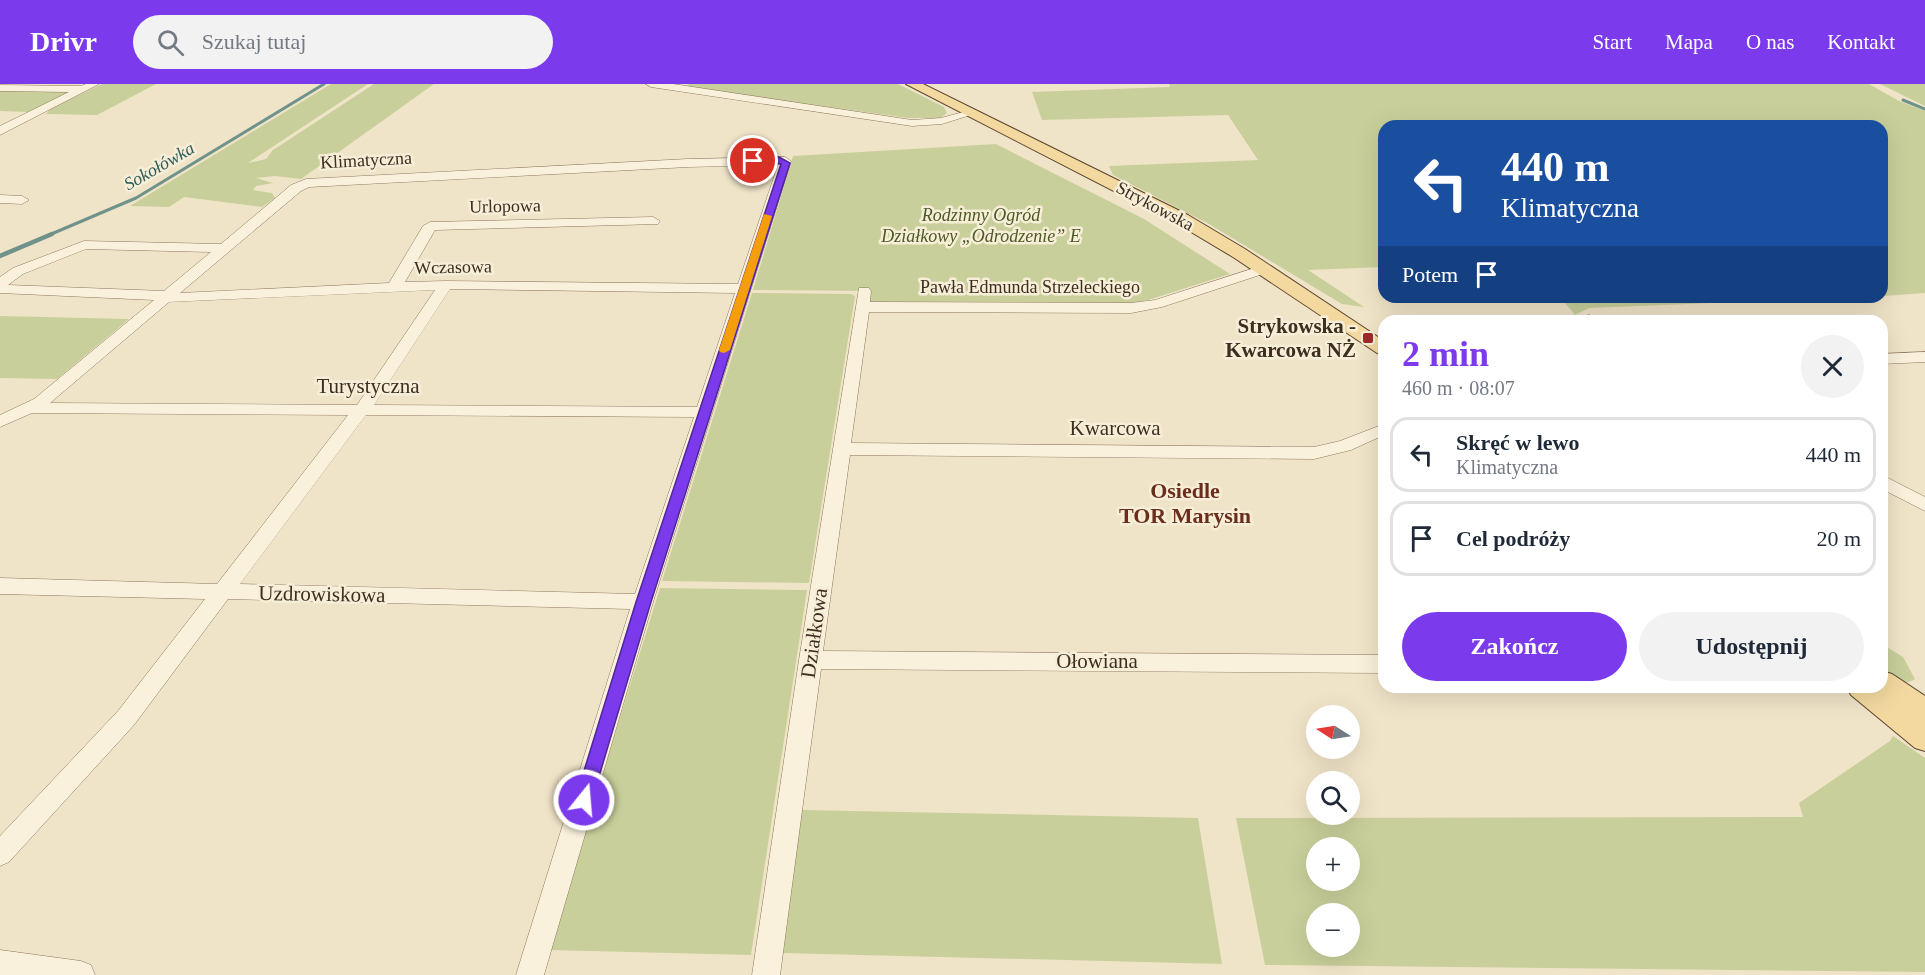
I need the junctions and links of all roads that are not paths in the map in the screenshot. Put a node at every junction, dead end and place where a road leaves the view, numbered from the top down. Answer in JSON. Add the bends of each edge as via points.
{"nodes":[{"id":1,"x":651,"y":84,"type":"edge"},
{"id":2,"x":914,"y":84,"type":"edge"},
{"id":3,"x":88,"y":87,"type":"edge"},
{"id":4,"x":0,"y":88,"type":"edge"},
{"id":5,"x":971,"y":113,"type":"junction"},
{"id":6,"x":0,"y":131,"type":"edge"},
{"id":7,"x":0,"y":200,"type":"edge"},
{"id":8,"x":22,"y":200,"type":"dead end"},
{"id":9,"x":653,"y":221,"type":"dead end"},
{"id":10,"x":224,"y":248,"type":"junction"},
{"id":11,"x":1264,"y":269,"type":"junction"},
{"id":12,"x":0,"y":284,"type":"edge"},
{"id":13,"x":446,"y":285,"type":"junction"},
{"id":14,"x":394,"y":288,"type":"junction"},
{"id":15,"x":0,"y":289,"type":"edge"},
{"id":16,"x":743,"y":290,"type":"junction"},
{"id":17,"x":164,"y":297,"type":"junction"},
{"id":18,"x":864,"y":299,"type":"joint"},
{"id":19,"x":1378,"y":345,"type":"edge"},
{"id":20,"x":1888,"y":359,"type":"edge"},
{"id":21,"x":1923,"y":359,"type":"edge"},
{"id":22,"x":32,"y":408,"type":"junction"},
{"id":23,"x":363,"y":408,"type":"junction"},
{"id":24,"x":704,"y":412,"type":"junction"},
{"id":25,"x":0,"y":422,"type":"edge"},
{"id":26,"x":1378,"y":432,"type":"edge"},
{"id":27,"x":842,"y":449,"type":"junction"},
{"id":28,"x":1888,"y":485,"type":"edge"},
{"id":29,"x":1925,"y":505,"type":"edge"},
{"id":30,"x":0,"y":586,"type":"edge"},
{"id":31,"x":225,"y":591,"type":"junction"},
{"id":32,"x":644,"y":602,"type":"junction"},
{"id":33,"x":810,"y":660,"type":"junction"},
{"id":34,"x":1378,"y":664,"type":"edge"},
{"id":35,"x":1888,"y":686,"type":"edge"},
{"id":36,"x":1868,"y":693,"type":"edge"},
{"id":37,"x":1925,"y":711,"type":"edge"},
{"id":38,"x":1925,"y":740,"type":"edge"},
{"id":39,"x":0,"y":854,"type":"edge"},
{"id":40,"x":0,"y":964,"type":"edge"},
{"id":41,"x":81,"y":975,"type":"edge"},
{"id":42,"x":530,"y":975,"type":"edge"},
{"id":43,"x":766,"y":975,"type":"edge"}],
"edges":[{"from":1,"to":5,"type":"street","via":[[912,123],[942,121]]},
{"from":2,"to":5,"type":"main road","name":"Strykowska"},
{"from":3,"to":4,"type":"street"},
{"from":3,"to":6,"type":"street"},
{"from":5,"to":11,"type":"main road","name":"Strykowska","via":[[1155,205]]},
{"from":7,"to":8,"type":"street"},
{"from":9,"to":14,"type":"street","name":"Urlopowa","via":[[430,226]]},
{"from":10,"to":12,"type":"street","via":[[84,245],[18,271]]},
{"from":10,"to":16,"type":"street","name":"Klimatyczna","via":[[296,188],[315,182],[782,160],[785,163]]},
{"from":10,"to":17,"type":"street","name":"Klimatyczna"},
{"from":11,"to":18,"type":"street","name":"Pawła Edmunda Strzeleckiego","via":[[1157,304],[1131,308]]},
{"from":11,"to":19,"type":"main road","name":"Strykowska"},
{"from":13,"to":14,"type":"street","name":"Wczasowa"},
{"from":13,"to":16,"type":"street","name":"Wczasowa"},
{"from":13,"to":23,"type":"street"},
{"from":14,"to":17,"type":"street","name":"Wczasowa"},
{"from":15,"to":17,"type":"street","name":"Wczasowa"},
{"from":16,"to":24,"type":"street"},
{"from":17,"to":22,"type":"street","name":"Klimatyczna"},
{"from":18,"to":27,"type":"street","name":"Działkowa"},
{"from":20,"to":21,"type":"street"},
{"from":22,"to":23,"type":"street","name":"Turystyczna"},
{"from":22,"to":25,"type":"street","name":"Klimatyczna"},
{"from":23,"to":24,"type":"street","name":"Turystyczna"},
{"from":23,"to":31,"type":"street"},
{"from":24,"to":32,"type":"street"},
{"from":26,"to":27,"type":"street","name":"Kwarcowa","via":[[1345,446],[1314,453]]},
{"from":27,"to":33,"type":"street","name":"Działkowa"},
{"from":28,"to":29,"type":"street"},
{"from":30,"to":31,"type":"street","name":"Uzdrowiskowa"},
{"from":31,"to":32,"type":"street","name":"Uzdrowiskowa"},
{"from":31,"to":39,"type":"street","via":[[117,729]]},
{"from":32,"to":42,"type":"street"},
{"from":33,"to":34,"type":"street","name":"Ołowiana"},
{"from":33,"to":43,"type":"street","name":"Działkowa"},
{"from":35,"to":37,"type":"main road"},
{"from":36,"to":38,"type":"main road"},
{"from":40,"to":41,"type":"street"}]}
